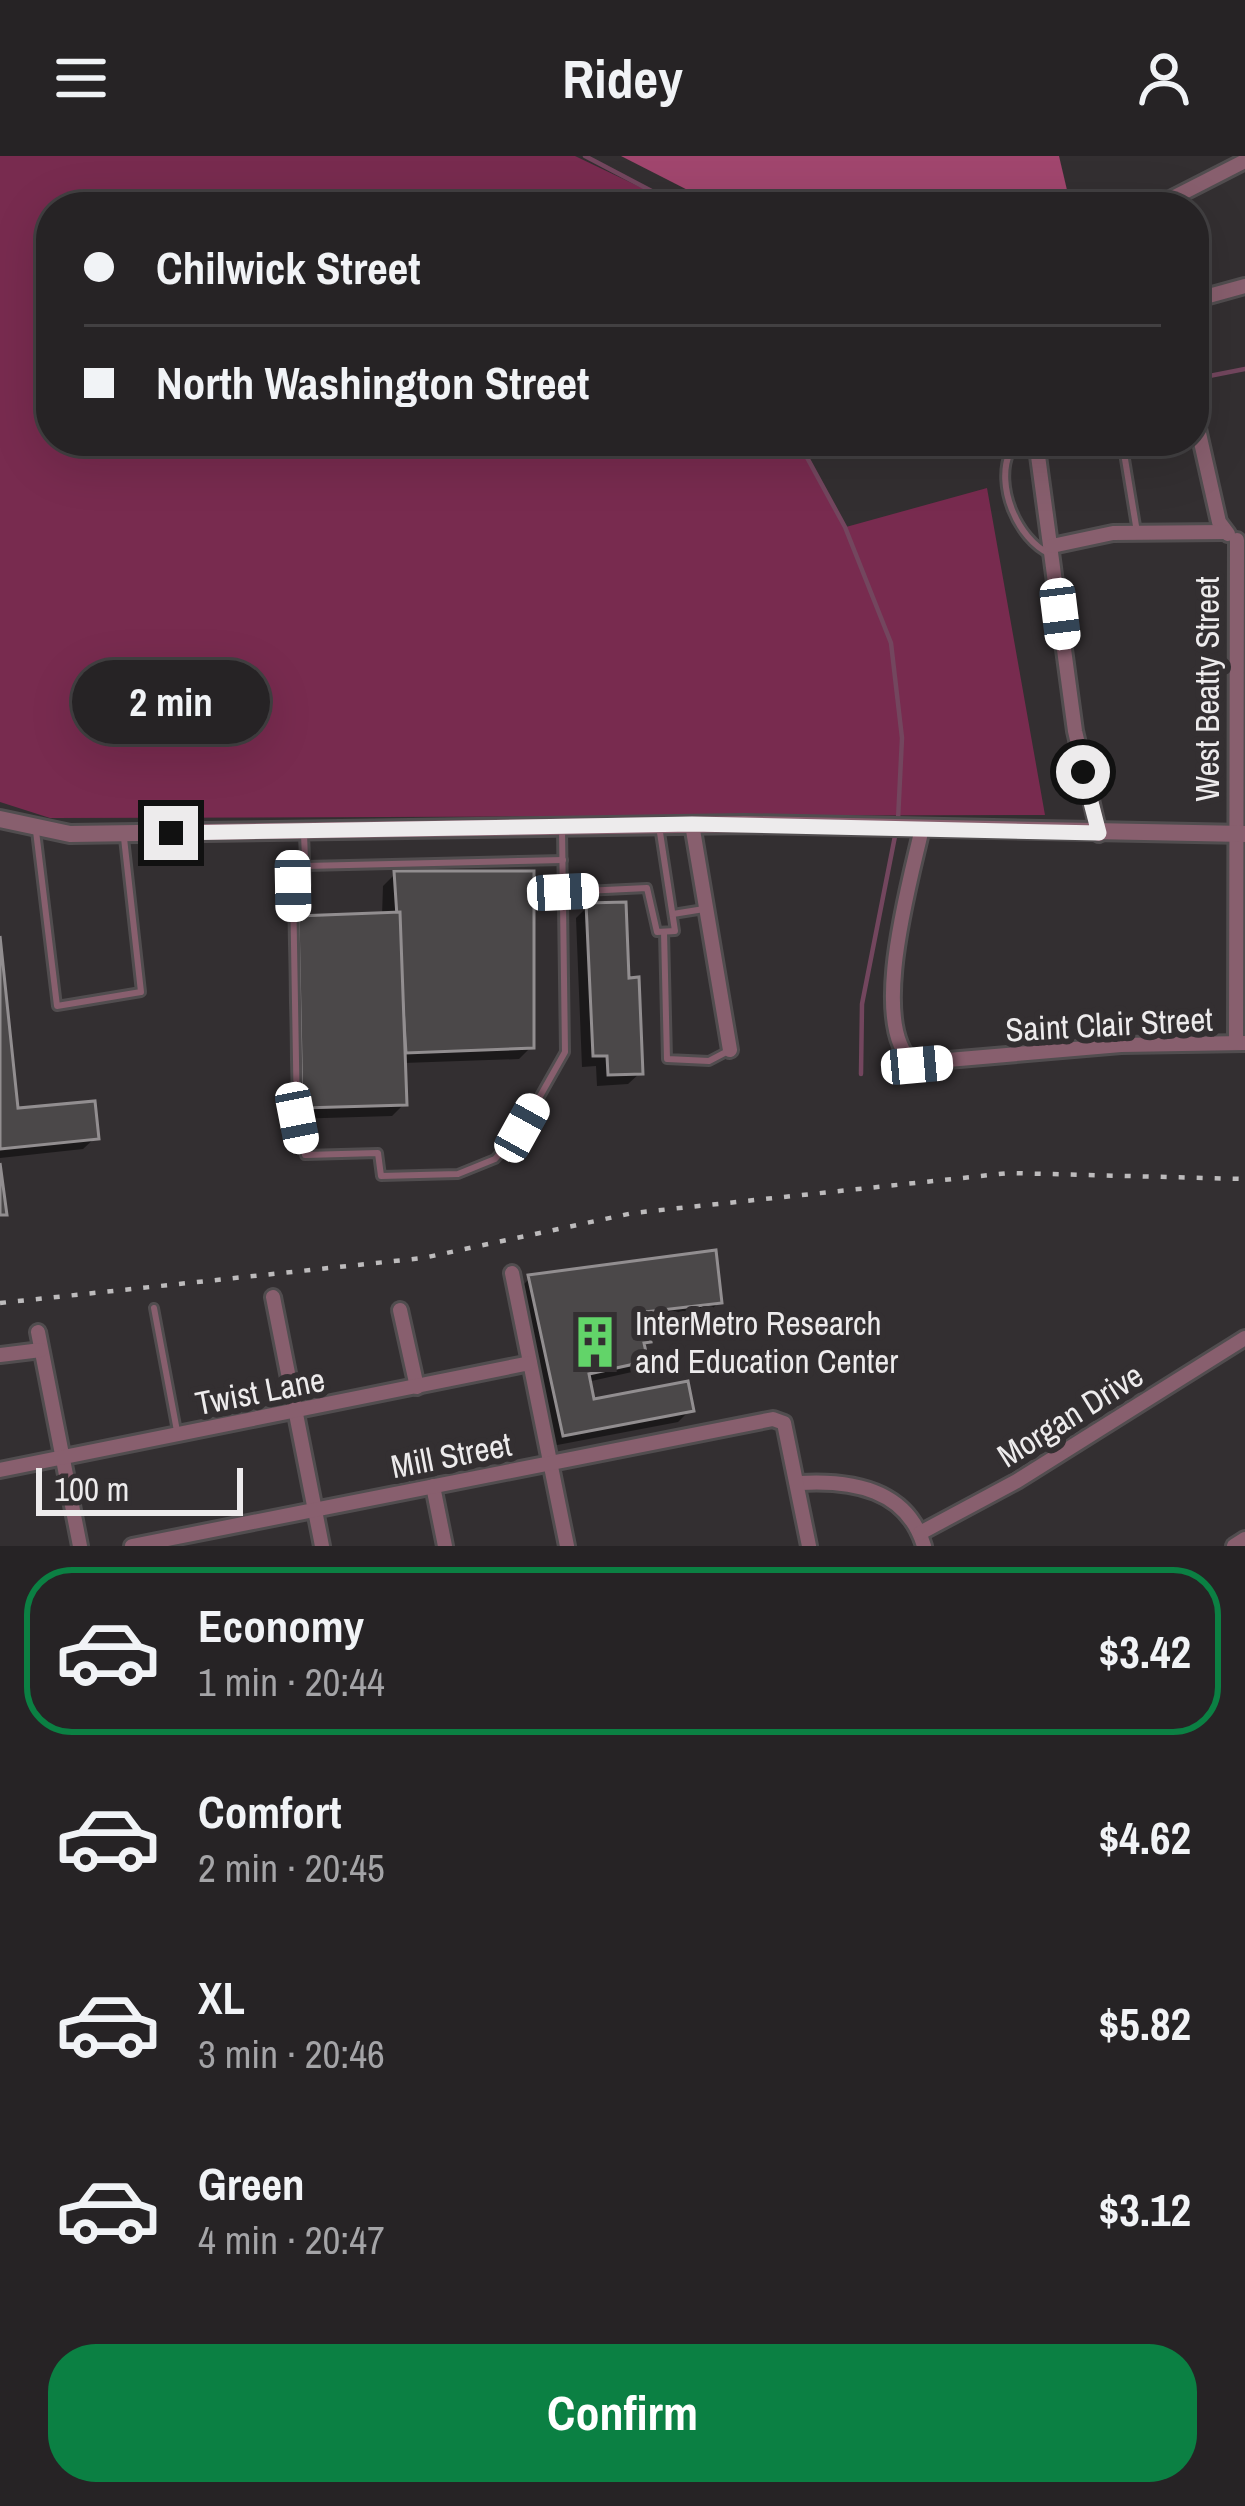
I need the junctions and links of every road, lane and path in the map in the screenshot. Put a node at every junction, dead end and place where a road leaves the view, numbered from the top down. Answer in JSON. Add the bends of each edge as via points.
{"nodes":[{"id":1,"x":1245,"y":160,"type":"edge"},
{"id":2,"x":1184,"y":192,"type":"edge"},
{"id":3,"x":1245,"y":286,"type":"edge"},
{"id":4,"x":1209,"y":297,"type":"edge"},
{"id":5,"x":1009,"y":456,"type":"edge"},
{"id":6,"x":1038,"y":456,"type":"edge"},
{"id":7,"x":1125,"y":456,"type":"edge"},
{"id":8,"x":1209,"y":456,"type":"edge"},
{"id":9,"x":1138,"y":532,"type":"junction"},
{"id":10,"x":1236,"y":536,"type":"edge"},
{"id":11,"x":1053,"y":550,"type":"junction"},
{"id":12,"x":0,"y":819,"type":"edge"},
{"id":13,"x":659,"y":824,"type":"junction"},
{"id":14,"x":692,"y":824,"type":"junction"},
{"id":15,"x":562,"y":826,"type":"junction"},
{"id":16,"x":36,"y":828,"type":"junction"},
{"id":17,"x":922,"y":828,"type":"junction"},
{"id":18,"x":304,"y":831,"type":"junction"},
{"id":19,"x":1099,"y":833,"type":"junction"},
{"id":20,"x":124,"y":834,"type":"junction"},
{"id":21,"x":1240,"y":834,"type":"edge"},
{"id":22,"x":563,"y":860,"type":"junction"},
{"id":23,"x":305,"y":866,"type":"junction"},
{"id":24,"x":563,"y":892,"type":"junction"},
{"id":25,"x":704,"y":909,"type":"junction"},
{"id":26,"x":673,"y":914,"type":"junction"},
{"id":27,"x":664,"y":932,"type":"junction"},
{"id":28,"x":1240,"y":1043,"type":"edge"},
{"id":29,"x":730,"y":1050,"type":"joint"},
{"id":30,"x":512,"y":1273,"type":"dead end"},
{"id":31,"x":273,"y":1298,"type":"dead end"},
{"id":32,"x":154,"y":1308,"type":"dead end"},
{"id":33,"x":400,"y":1310,"type":"dead end"},
{"id":34,"x":38,"y":1332,"type":"dead end"},
{"id":35,"x":1245,"y":1338,"type":"edge"},
{"id":36,"x":41,"y":1350,"type":"junction"},
{"id":37,"x":0,"y":1355,"type":"edge"},
{"id":38,"x":530,"y":1364,"type":"junction"},
{"id":39,"x":417,"y":1387,"type":"junction"},
{"id":40,"x":295,"y":1412,"type":"junction"},
{"id":41,"x":178,"y":1434,"type":"junction"},
{"id":42,"x":62,"y":1457,"type":"junction"},
{"id":43,"x":550,"y":1462,"type":"junction"},
{"id":44,"x":0,"y":1470,"type":"edge"},
{"id":45,"x":800,"y":1483,"type":"junction"},
{"id":46,"x":433,"y":1486,"type":"junction"},
{"id":47,"x":314,"y":1510,"type":"junction"},
{"id":48,"x":200,"y":1539,"type":"edge"},
{"id":49,"x":922,"y":1539,"type":"edge"},
{"id":50,"x":1245,"y":1539,"type":"edge"},
{"id":51,"x":80,"y":1546,"type":"edge"},
{"id":52,"x":132,"y":1546,"type":"edge"},
{"id":53,"x":322,"y":1546,"type":"edge"},
{"id":54,"x":445,"y":1546,"type":"edge"},
{"id":55,"x":567,"y":1546,"type":"edge"},
{"id":56,"x":809,"y":1546,"type":"edge"},
{"id":57,"x":1234,"y":1546,"type":"edge"}],
"edges":[{"from":1,"to":2,"type":"street"},
{"from":3,"to":4,"type":"street"},
{"from":5,"to":11,"type":"lane","via":[[1006,483],[1024,532]]},
{"from":6,"to":11,"type":"street"},
{"from":7,"to":9,"type":"lane"},
{"from":8,"to":10,"type":"street","name":"West Beatty Street"},
{"from":9,"to":10,"type":"street"},
{"from":9,"to":11,"type":"street"},
{"from":10,"to":21,"type":"street","name":"West Beatty Street"},
{"from":11,"to":19,"type":"street","via":[[1076,731]]},
{"from":12,"to":16,"type":"street"},
{"from":13,"to":14,"type":"street"},
{"from":13,"to":15,"type":"street"},
{"from":13,"to":26,"type":"lane"},
{"from":14,"to":17,"type":"street"},
{"from":14,"to":25,"type":"street"},
{"from":15,"to":18,"type":"street"},
{"from":15,"to":22,"type":"lane"},
{"from":16,"to":20,"type":"street"},
{"from":16,"to":20,"type":"lane","via":[[57,1006],[141,992]]},
{"from":17,"to":19,"type":"street"},
{"from":17,"to":28,"type":"street","name":"Saint Clair Street","via":[[894,949],[900,1046],[917,1065],[1121,1045]]},
{"from":18,"to":20,"type":"street"},
{"from":18,"to":23,"type":"lane"},
{"from":19,"to":21,"type":"street"},
{"from":21,"to":28,"type":"street","name":"West Beatty Street"},
{"from":22,"to":23,"type":"lane"},
{"from":22,"to":24,"type":"lane"},
{"from":23,"to":24,"type":"lane","via":[[306,885],[293,886],[304,1155],[378,1153],[381,1176],[458,1174],[495,1159],[522,1128],[565,1052]]},
{"from":24,"to":27,"type":"lane","via":[[647,887],[652,925]]},
{"from":25,"to":26,"type":"lane"},
{"from":25,"to":29,"type":"street"},
{"from":26,"to":27,"type":"lane","via":[[675,931]]},
{"from":27,"to":29,"type":"lane","via":[[667,1059],[710,1061]]},
{"from":30,"to":38,"type":"street"},
{"from":31,"to":40,"type":"street"},
{"from":32,"to":41,"type":"lane"},
{"from":33,"to":39,"type":"street"},
{"from":34,"to":36,"type":"street"},
{"from":35,"to":49,"type":"street","name":"Morgan Drive"},
{"from":36,"to":37,"type":"street"},
{"from":36,"to":42,"type":"street"},
{"from":38,"to":39,"type":"street","name":"Twist Lane"},
{"from":38,"to":43,"type":"street"},
{"from":39,"to":40,"type":"street","name":"Twist Lane"},
{"from":40,"to":41,"type":"street","name":"Twist Lane"},
{"from":40,"to":47,"type":"street"},
{"from":41,"to":42,"type":"street","name":"Twist Lane"},
{"from":42,"to":44,"type":"street","name":"Twist Lane"},
{"from":42,"to":51,"type":"street"},
{"from":43,"to":45,"type":"street","name":"Mill Street","via":[[780,1420]]},
{"from":43,"to":46,"type":"street","name":"Mill Street"},
{"from":43,"to":55,"type":"street"},
{"from":45,"to":49,"type":"street","via":[[839,1480],[880,1493],[906,1512]]},
{"from":45,"to":56,"type":"street"},
{"from":46,"to":47,"type":"street","name":"Mill Street"},
{"from":46,"to":54,"type":"street"},
{"from":47,"to":48,"type":"street","name":"Mill Street"},
{"from":47,"to":53,"type":"street"},
{"from":48,"to":52,"type":"street","name":"Mill Street"},
{"from":50,"to":57,"type":"street"}]}
